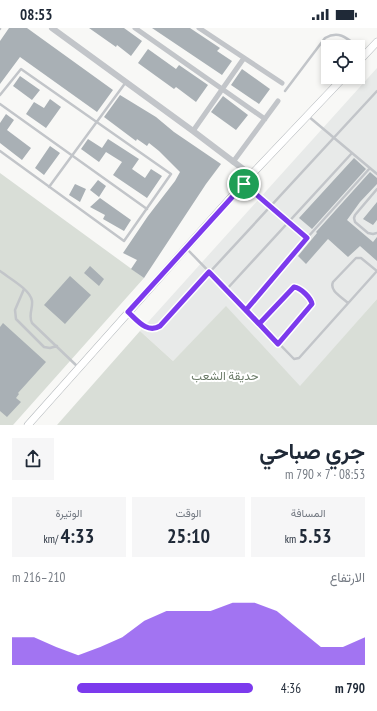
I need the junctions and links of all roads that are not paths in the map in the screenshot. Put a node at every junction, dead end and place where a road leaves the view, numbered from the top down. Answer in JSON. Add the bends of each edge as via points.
{"nodes":[{"id":1,"x":52,"y":28,"type":"edge"},
{"id":2,"x":135,"y":28,"type":"edge"},
{"id":3,"x":199,"y":28,"type":"edge"},
{"id":4,"x":323,"y":40,"type":"edge"},
{"id":5,"x":350,"y":40,"type":"edge"},
{"id":6,"x":377,"y":42,"type":"edge"},
{"id":7,"x":321,"y":43,"type":"edge"},
{"id":8,"x":366,"y":54,"type":"edge"},
{"id":9,"x":244,"y":58,"type":"junction"},
{"id":10,"x":127,"y":82,"type":"junction"},
{"id":11,"x":282,"y":83,"type":"dead end"},
{"id":12,"x":337,"y":84,"type":"edge"},
{"id":13,"x":222,"y":89,"type":"junction"},
{"id":14,"x":377,"y":90,"type":"edge"},
{"id":15,"x":285,"y":91,"type":"dead end"},
{"id":16,"x":0,"y":95,"type":"edge"},
{"id":17,"x":278,"y":101,"type":"dead end"},
{"id":18,"x":0,"y":104,"type":"edge"},
{"id":19,"x":307,"y":116,"type":"junction"},
{"id":20,"x":265,"y":118,"type":"junction"},
{"id":21,"x":97,"y":123,"type":"junction"},
{"id":22,"x":193,"y":131,"type":"junction"},
{"id":23,"x":334,"y":138,"type":"junction"},
{"id":24,"x":0,"y":151,"type":"edge"},
{"id":25,"x":352,"y":153,"type":"junction"},
{"id":26,"x":73,"y":156,"type":"junction"},
{"id":27,"x":234,"y":162,"type":"junction"},
{"id":28,"x":370,"y":168,"type":"junction"},
{"id":29,"x":377,"y":174,"type":"edge"},
{"id":30,"x":251,"y":175,"type":"junction"},
{"id":31,"x":244,"y":184,"type":"junction"},
{"id":32,"x":49,"y":187,"type":"junction"},
{"id":33,"x":377,"y":189,"type":"edge"},
{"id":34,"x":270,"y":206,"type":"junction"},
{"id":35,"x":147,"y":209,"type":"junction"},
{"id":36,"x":288,"y":222,"type":"junction"},
{"id":37,"x":377,"y":233,"type":"edge"},
{"id":38,"x":307,"y":238,"type":"junction"},
{"id":39,"x":186,"y":248,"type":"junction"},
{"id":40,"x":0,"y":271,"type":"edge"},
{"id":41,"x":377,"y":271,"type":"edge"},
{"id":42,"x":209,"y":272,"type":"junction"},
{"id":43,"x":24,"y":290,"type":"junction"},
{"id":44,"x":226,"y":290,"type":"junction"},
{"id":45,"x":348,"y":303,"type":"junction"},
{"id":46,"x":246,"y":310,"type":"junction"},
{"id":47,"x":128,"y":312,"type":"junction"},
{"id":48,"x":259,"y":324,"type":"junction"},
{"id":49,"x":278,"y":344,"type":"junction"},
{"id":50,"x":57,"y":346,"type":"junction"},
{"id":51,"x":79,"y":367,"type":"junction"},
{"id":52,"x":28,"y":425,"type":"edge"}],
"edges":[{"from":1,"to":10,"type":"street"},
{"from":2,"to":13,"type":"street"},
{"from":3,"to":9,"type":"street"},
{"from":4,"to":5,"type":"lane","via":[[333,35],[341,35]]},
{"from":6,"to":8,"type":"main road"},
{"from":7,"to":15,"type":"lane"},
{"from":9,"to":11,"type":"street"},
{"from":9,"to":13,"type":"street"},
{"from":10,"to":21,"type":"lane"},
{"from":10,"to":22,"type":"street"},
{"from":12,"to":19,"type":"main road"},
{"from":13,"to":20,"type":"street"},
{"from":13,"to":22,"type":"street"},
{"from":14,"to":23,"type":"lane"},
{"from":16,"to":21,"type":"lane","via":[[21,69]]},
{"from":17,"to":20,"type":"street"},
{"from":18,"to":26,"type":"lane"},
{"from":19,"to":23,"type":"lane"},
{"from":19,"to":30,"type":"main road"},
{"from":20,"to":27,"type":"street"},
{"from":21,"to":26,"type":"lane"},
{"from":21,"to":35,"type":"lane","via":[[171,174]]},
{"from":22,"to":27,"type":"street"},
{"from":23,"to":25,"type":"lane"},
{"from":23,"to":34,"type":"lane"},
{"from":24,"to":32,"type":"lane"},
{"from":25,"to":28,"type":"lane"},
{"from":25,"to":36,"type":"lane"},
{"from":26,"to":32,"type":"lane"},
{"from":26,"to":35,"type":"lane"},
{"from":27,"to":30,"type":"street"},
{"from":28,"to":29,"type":"lane"},
{"from":28,"to":38,"type":"lane"},
{"from":30,"to":31,"type":"main road"},
{"from":31,"to":34,"type":"lane"},
{"from":31,"to":39,"type":"main road"},
{"from":32,"to":35,"type":"lane","via":[[124,242]]},
{"from":33,"to":37,"type":"lane","via":[[354,218],[368,233]]},
{"from":34,"to":36,"type":"lane"},
{"from":34,"to":42,"type":"lane"},
{"from":36,"to":38,"type":"lane"},
{"from":36,"to":44,"type":"lane"},
{"from":38,"to":46,"type":"lane"},
{"from":39,"to":42,"type":"lane"},
{"from":39,"to":47,"type":"main road"},
{"from":40,"to":43,"type":"lane"},
{"from":41,"to":45,"type":"lane"},
{"from":41,"to":45,"type":"lane","via":[[358,257],[338,276],[332,283],[332,288]]},
{"from":42,"to":44,"type":"lane"},
{"from":42,"to":47,"type":"lane","via":[[157,328],[146,328]]},
{"from":43,"to":50,"type":"lane","via":[[32,302],[30,320]]},
{"from":43,"to":50,"type":"lane","via":[[15,310],[16,320],[44,347]]},
{"from":44,"to":46,"type":"lane"},
{"from":45,"to":49,"type":"lane","via":[[299,358],[292,358]]},
{"from":46,"to":48,"type":"lane"},
{"from":47,"to":51,"type":"main road"},
{"from":48,"to":49,"type":"lane"},
{"from":48,"to":49,"type":"lane","via":[[294,287],[298,287],[311,300],[312,304]]},
{"from":50,"to":51,"type":"lane"},
{"from":51,"to":52,"type":"main road"}]}
